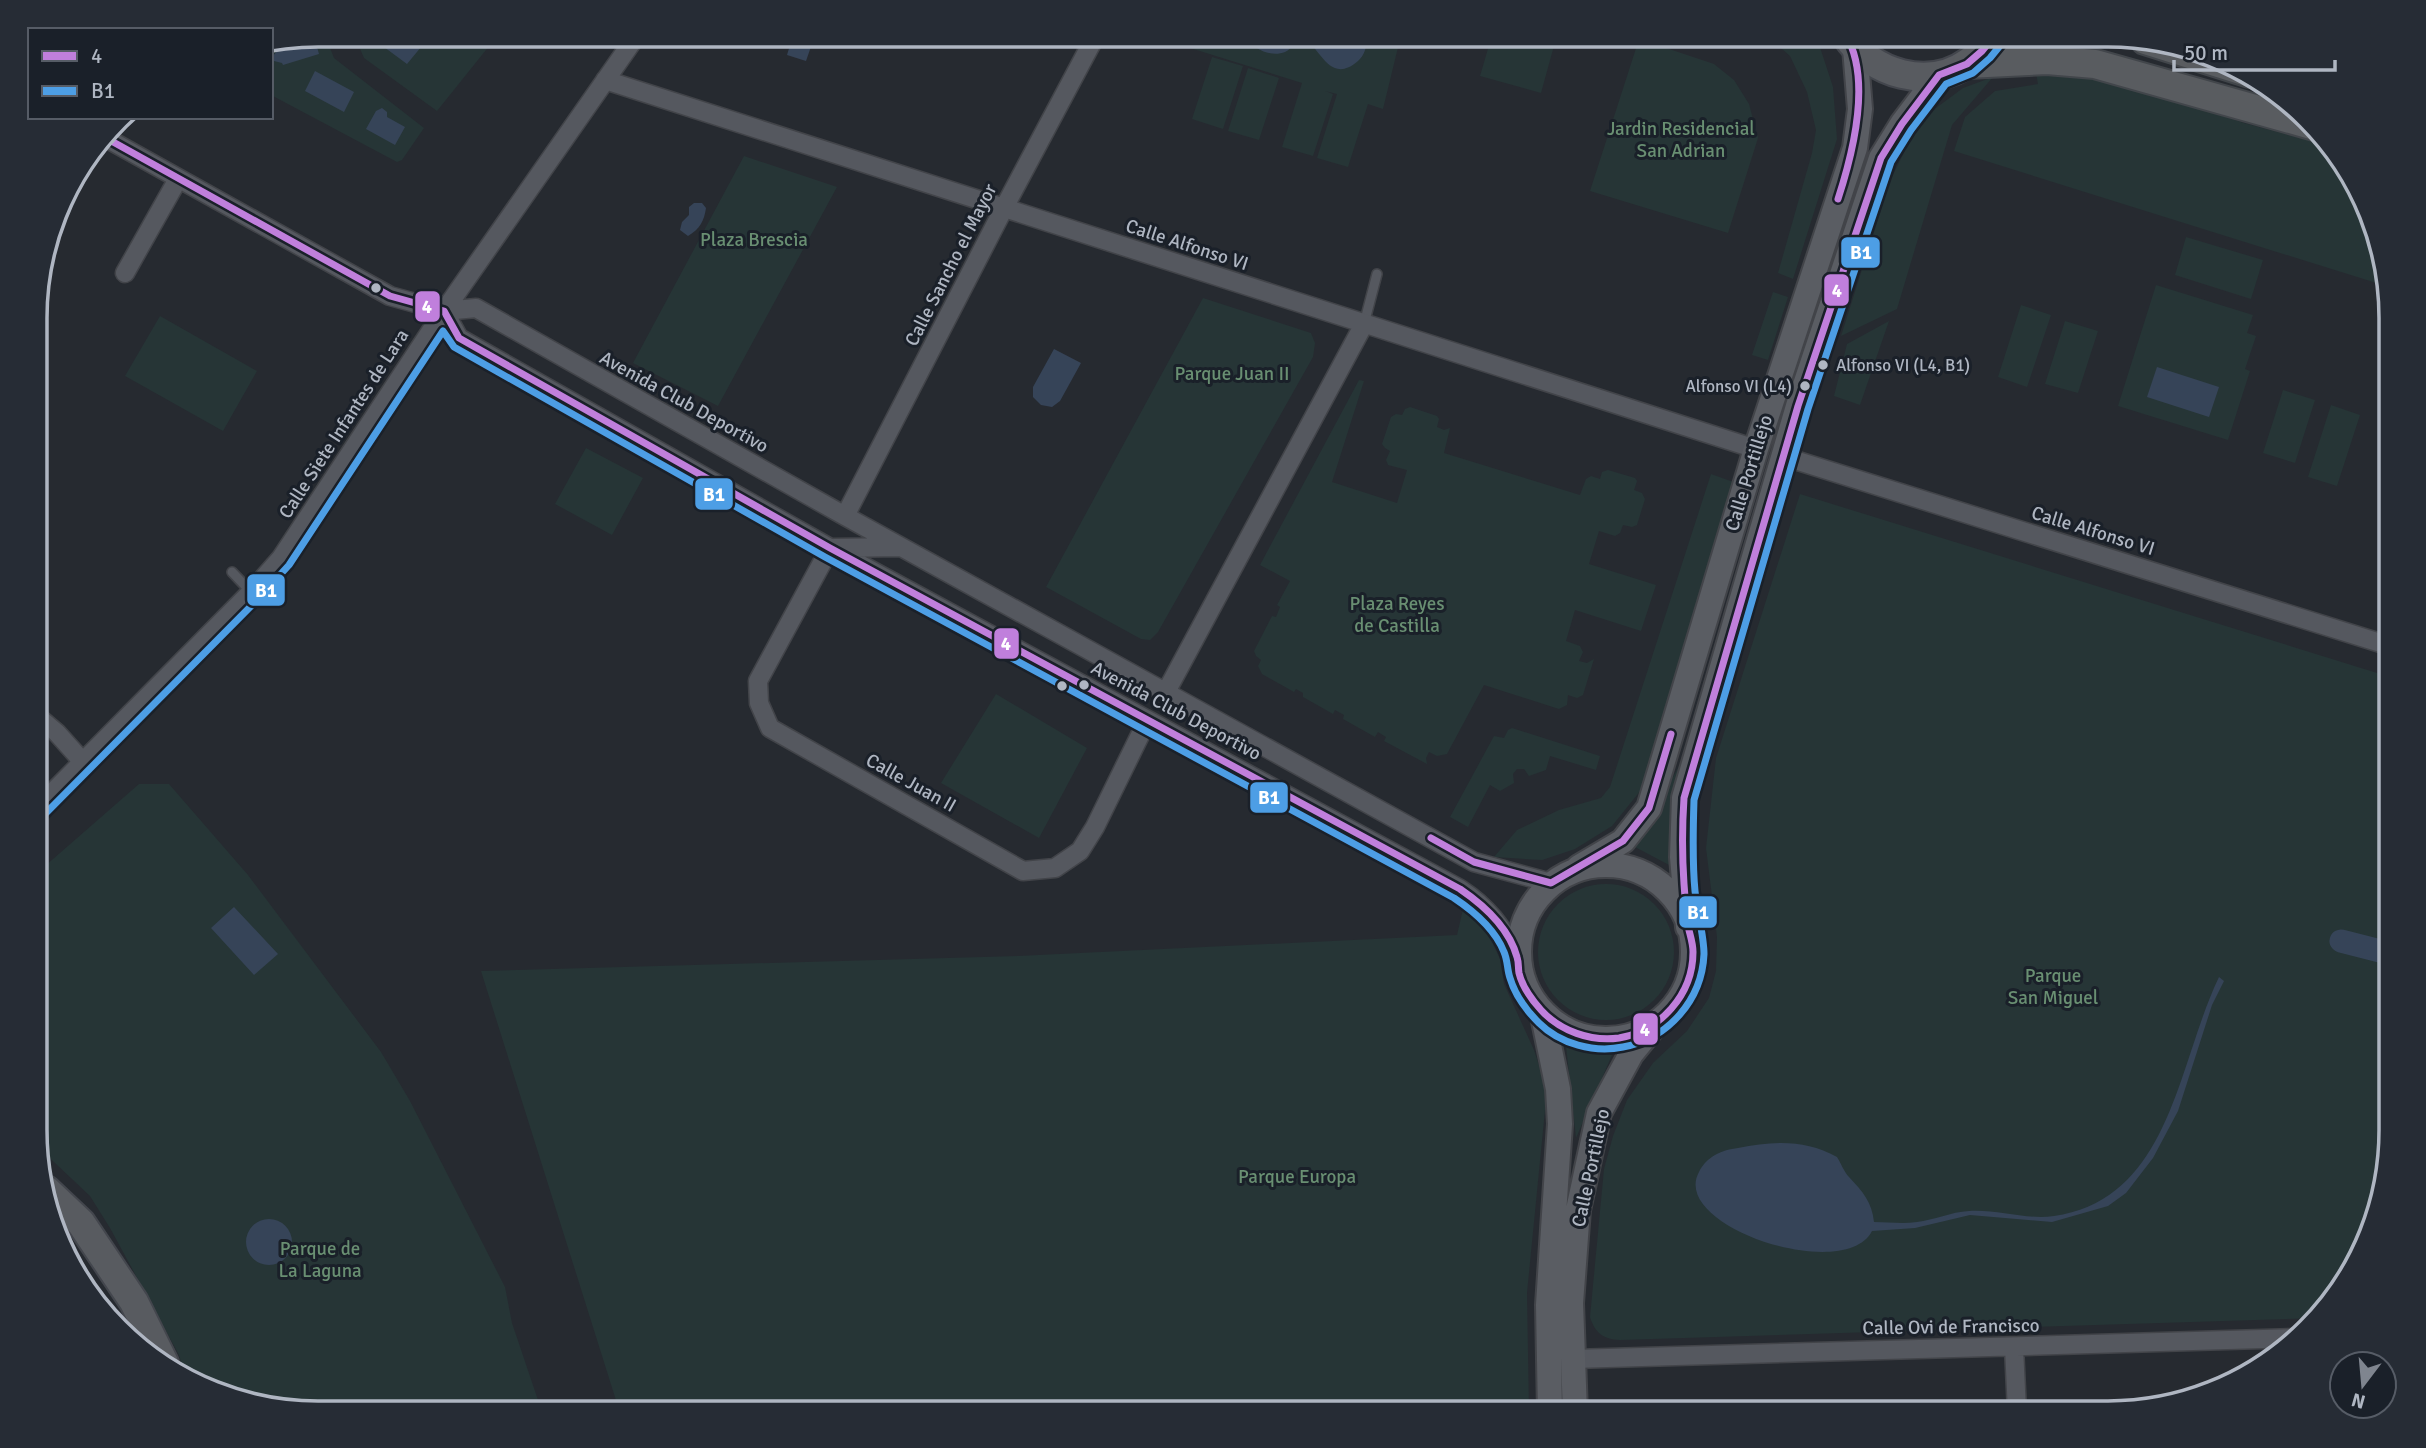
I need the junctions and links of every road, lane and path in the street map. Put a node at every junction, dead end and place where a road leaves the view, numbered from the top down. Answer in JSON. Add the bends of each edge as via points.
{"nodes":[{"id":1,"x":628,"y":47,"type":"edge"},
{"id":2,"x":1090,"y":47,"type":"edge"},
{"id":3,"x":1851,"y":47,"type":"edge"},
{"id":4,"x":1855,"y":47,"type":"edge"},
{"id":5,"x":1982,"y":50,"type":"edge"},
{"id":6,"x":1939,"y":75,"type":"junction"},
{"id":7,"x":605,"y":80,"type":"junction"},
{"id":8,"x":2293,"y":121,"type":"edge"},
{"id":9,"x":112,"y":141,"type":"edge"},
{"id":10,"x":178,"y":178,"type":"junction"},
{"id":11,"x":1004,"y":208,"type":"junction"},
{"id":12,"x":125,"y":273,"type":"dead end"},
{"id":13,"x":1377,"y":274,"type":"dead end"},
{"id":14,"x":444,"y":311,"type":"junction"},
{"id":15,"x":1364,"y":324,"type":"junction"},
{"id":16,"x":1756,"y":449,"type":"junction"},
{"id":17,"x":1782,"y":456,"type":"junction"},
{"id":18,"x":845,"y":516,"type":"junction"},
{"id":19,"x":900,"y":547,"type":"junction"},
{"id":20,"x":830,"y":548,"type":"junction"},
{"id":21,"x":232,"y":572,"type":"dead end"},
{"id":22,"x":251,"y":592,"type":"junction"},
{"id":23,"x":2379,"y":643,"type":"edge"},
{"id":24,"x":1166,"y":692,"type":"junction"},
{"id":25,"x":1147,"y":721,"type":"junction"},
{"id":26,"x":47,"y":726,"type":"edge"},
{"id":27,"x":83,"y":762,"type":"junction"},
{"id":28,"x":47,"y":798,"type":"edge"},
{"id":29,"x":1579,"y":867,"type":"junction"},
{"id":30,"x":1550,"y":883,"type":"junction"},
{"id":31,"x":1688,"y":927,"type":"junction"},
{"id":32,"x":1518,"y":957,"type":"junction"},
{"id":33,"x":1542,"y":1011,"type":"junction"},
{"id":34,"x":1656,"y":1024,"type":"junction"},
{"id":35,"x":56,"y":1200,"type":"edge"},
{"id":36,"x":2281,"y":1339,"type":"edge"},
{"id":37,"x":156,"y":1347,"type":"edge"},
{"id":38,"x":2014,"y":1347,"type":"junction"},
{"id":39,"x":1573,"y":1359,"type":"junction"},
{"id":40,"x":1550,"y":1401,"type":"edge"},
{"id":41,"x":1575,"y":1401,"type":"edge"},
{"id":42,"x":2016,"y":1401,"type":"edge"}],
"edges":[{"from":1,"to":7,"type":"street","name":"Calle Siete Infantes de Lara"},
{"from":2,"to":11,"type":"street","name":"Calle Sancho el Mayor"},
{"from":3,"to":16,"type":"main road","name":"Calle Portillejo","via":[[1860,109],[1855,148]]},
{"from":4,"to":6,"type":"main road","via":[[1872,63],[1893,73]]},
{"from":5,"to":6,"type":"main road"},
{"from":5,"to":8,"type":"highway","via":[[2095,64]]},
{"from":6,"to":17,"type":"main road","name":"Calle Portillejo","via":[[1881,158]]},
{"from":7,"to":11,"type":"street","name":"Calle Alfonso VI"},
{"from":7,"to":14,"type":"street","name":"Calle Siete Infantes de Lara"},
{"from":9,"to":10,"type":"street","name":"Avenida Club Deportivo"},
{"from":10,"to":12,"type":"street"},
{"from":10,"to":14,"type":"street","name":"Avenida Club Deportivo","via":[[390,296]]},
{"from":11,"to":15,"type":"street","name":"Calle Alfonso VI"},
{"from":11,"to":18,"type":"street","name":"Calle Sancho el Mayor"},
{"from":13,"to":15,"type":"lane"},
{"from":14,"to":18,"type":"street","name":"Avenida Club Deportivo","via":[[476,308]]},
{"from":14,"to":20,"type":"street","name":"Avenida Club Deportivo","via":[[459,338]]},
{"from":14,"to":22,"type":"street","name":"Calle Siete Infantes de Lara","via":[[281,558]]},
{"from":15,"to":16,"type":"street","name":"Calle Alfonso VI"},
{"from":15,"to":24,"type":"street"},
{"from":16,"to":29,"type":"main road","name":"Calle Portillejo","via":[[1649,808],[1623,841]]},
{"from":17,"to":23,"type":"street","name":"Calle Alfonso VI"},
{"from":17,"to":31,"type":"main road","name":"Calle Portillejo","via":[[1684,798],[1682,858]]},
{"from":18,"to":19,"type":"street","name":"Avenida Club Deportivo"},
{"from":19,"to":20,"type":"street","name":"Avenida Club Deportivo"},
{"from":19,"to":24,"type":"street","name":"Avenida Club Deportivo"},
{"from":20,"to":25,"type":"street","name":"Avenida Club Deportivo"},
{"from":20,"to":25,"type":"street","name":"Calle Juan II","via":[[758,681],[759,703],[770,728],[1023,871],[1055,868],[1080,851]]},
{"from":21,"to":22,"type":"lane"},
{"from":22,"to":27,"type":"street","name":"Calle Siete Infantes de Lara"},
{"from":24,"to":30,"type":"street","name":"Avenida Club Deportivo","via":[[1474,862]]},
{"from":25,"to":32,"type":"street","name":"Avenida Club Deportivo","via":[[1470,895],[1486,907]]},
{"from":26,"to":27,"type":"street"},
{"from":27,"to":28,"type":"street","name":"Calle Siete Infantes de Lara"},
{"from":29,"to":30,"type":"main road"},
{"from":29,"to":31,"type":"main road","via":[[1609,865],[1642,872],[1674,897]]},
{"from":30,"to":32,"type":"main road","via":[[1528,914]]},
{"from":31,"to":34,"type":"main road","via":[[1693,954],[1690,976],[1684,992]]},
{"from":32,"to":33,"type":"main road","via":[[1526,989]]},
{"from":33,"to":34,"type":"main road","via":[[1567,1030],[1600,1039],[1629,1035]]},
{"from":33,"to":40,"type":"main road","name":"Calle Portillejo","via":[[1558,1088],[1560,1125],[1548,1305]]},
{"from":34,"to":39,"type":"main road","name":"Calle Portillejo","via":[[1631,1055],[1599,1113],[1578,1210],[1571,1303]]},
{"from":35,"to":37,"type":"main road","via":[[81,1223],[134,1303]]},
{"from":36,"to":38,"type":"street","name":"Calle Ovi de Francisco"},
{"from":38,"to":39,"type":"street","name":"Calle Ovi de Francisco"},
{"from":38,"to":42,"type":"street"},
{"from":39,"to":41,"type":"main road","name":"Calle Portillejo"}]}
